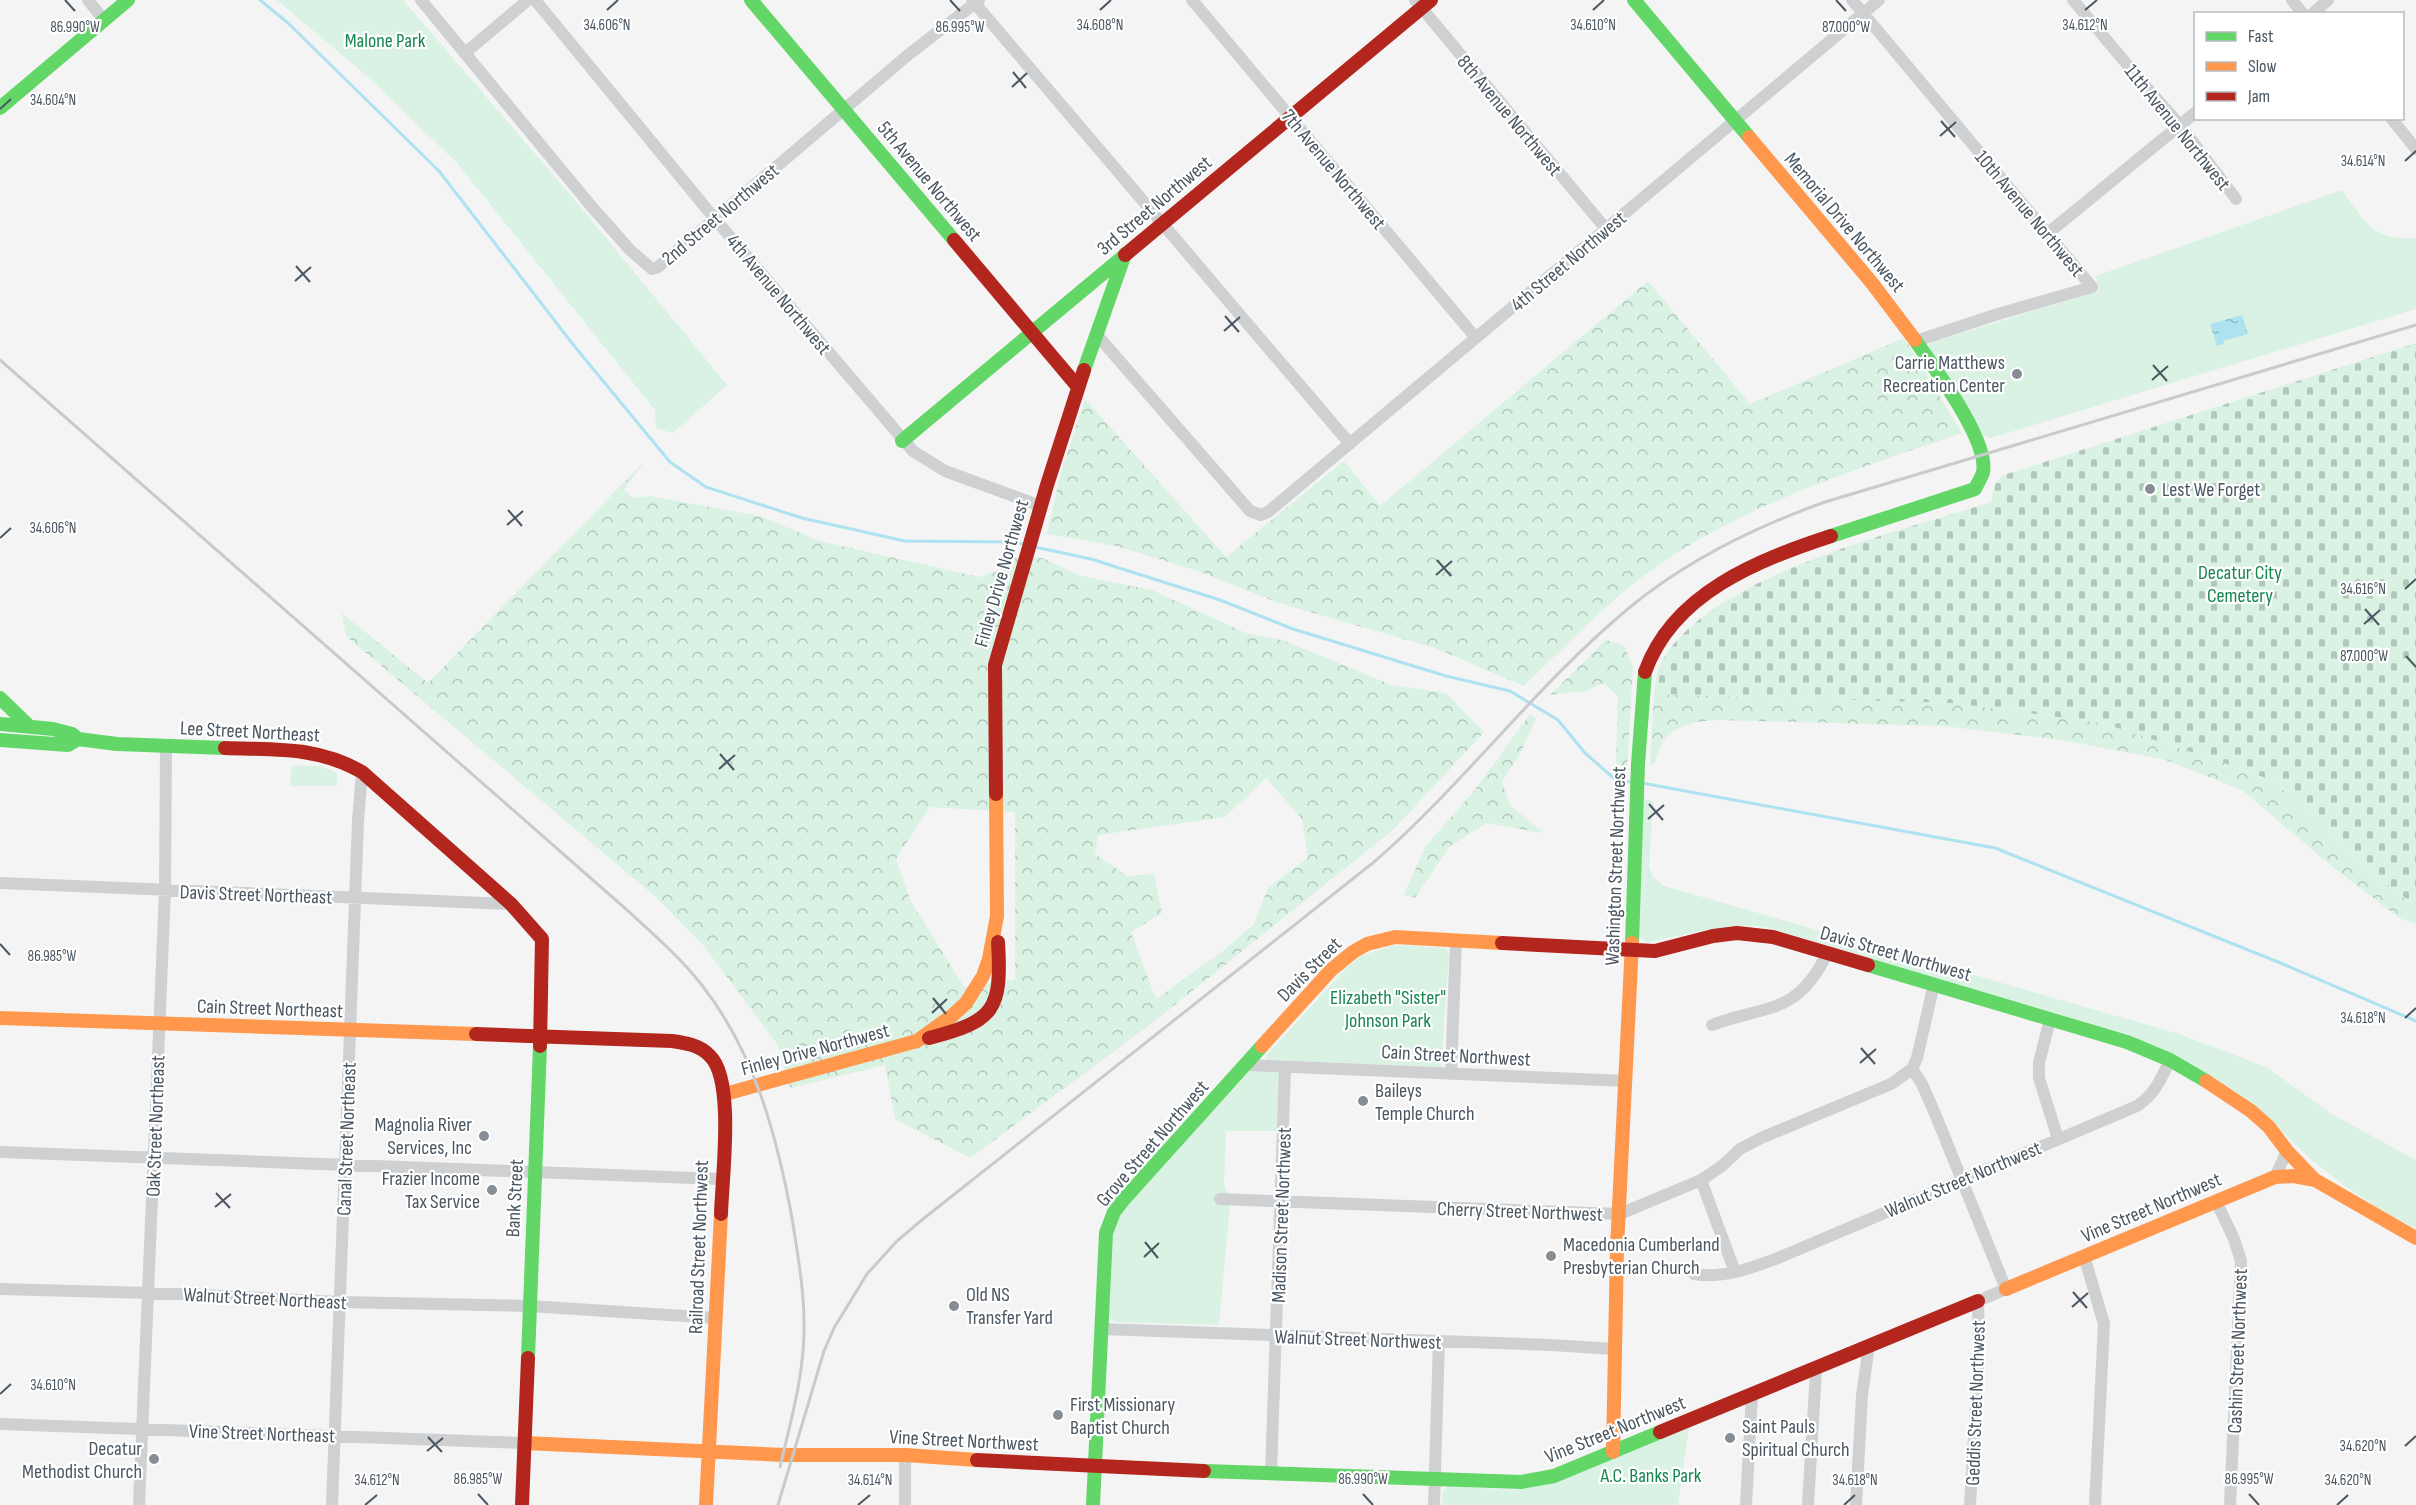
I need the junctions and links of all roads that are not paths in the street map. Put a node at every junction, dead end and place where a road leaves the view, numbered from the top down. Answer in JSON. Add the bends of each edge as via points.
{"nodes":[{"id":1,"x":88,"y":0,"type":"edge"},
{"id":2,"x":128,"y":0,"type":"edge"},
{"id":3,"x":421,"y":0,"type":"edge"},
{"id":4,"x":528,"y":0,"type":"edge"},
{"id":5,"x":535,"y":0,"type":"edge"},
{"id":6,"x":752,"y":0,"type":"edge"},
{"id":7,"x":1192,"y":0,"type":"edge"},
{"id":8,"x":1634,"y":0,"type":"edge"},
{"id":9,"x":1852,"y":0,"type":"edge"},
{"id":10,"x":1879,"y":0,"type":"edge"},
{"id":11,"x":2073,"y":0,"type":"edge"},
{"id":12,"x":2292,"y":0,"type":"edge"},
{"id":13,"x":2328,"y":0,"type":"edge"},
{"id":14,"x":975,"y":1,"type":"edge"},
{"id":15,"x":1422,"y":3,"type":"edge"},
{"id":16,"x":2301,"y":12,"type":"edge"},
{"id":17,"x":2315,"y":12,"type":"edge"},
{"id":18,"x":1863,"y":14,"type":"junction"},
{"id":19,"x":104,"y":20,"type":"junction"},
{"id":20,"x":465,"y":53,"type":"junction"},
{"id":21,"x":0,"y":108,"type":"edge"},
{"id":22,"x":844,"y":110,"type":"junction"},
{"id":23,"x":2194,"y":114,"type":"edge"},
{"id":24,"x":1290,"y":117,"type":"junction"},
{"id":25,"x":2393,"y":120,"type":"edge"},
{"id":26,"x":1734,"y":121,"type":"junction"},
{"id":27,"x":2180,"y":124,"type":"junction"},
{"id":28,"x":2416,"y":149,"type":"edge"},
{"id":29,"x":2236,"y":199,"type":"dead end"},
{"id":30,"x":715,"y":219,"type":"junction"},
{"id":31,"x":1162,"y":225,"type":"junction"},
{"id":32,"x":1606,"y":229,"type":"junction"},
{"id":33,"x":2047,"y":234,"type":"junction"},
{"id":34,"x":1125,"y":254,"type":"junction"},
{"id":35,"x":1032,"y":333,"type":"junction"},
{"id":36,"x":1096,"y":335,"type":"junction"},
{"id":37,"x":1476,"y":338,"type":"junction"},
{"id":38,"x":1916,"y":341,"type":"junction"},
{"id":39,"x":1078,"y":387,"type":"junction"},
{"id":40,"x":902,"y":441,"type":"junction"},
{"id":41,"x":1350,"y":444,"type":"junction"},
{"id":42,"x":1975,"y":489,"type":"joint"},
{"id":43,"x":1041,"y":506,"type":"junction"},
{"id":44,"x":0,"y":698,"type":"edge"},
{"id":45,"x":0,"y":724,"type":"edge"},
{"id":46,"x":29,"y":726,"type":"junction"},
{"id":47,"x":78,"y":739,"type":"junction"},
{"id":48,"x":0,"y":740,"type":"edge"},
{"id":49,"x":166,"y":746,"type":"junction"},
{"id":50,"x":362,"y":772,"type":"junction"},
{"id":51,"x":0,"y":883,"type":"edge"},
{"id":52,"x":165,"y":891,"type":"junction"},
{"id":53,"x":355,"y":898,"type":"junction"},
{"id":54,"x":512,"y":904,"type":"junction"},
{"id":55,"x":997,"y":916,"type":"junction"},
{"id":56,"x":1456,"y":942,"type":"junction"},
{"id":57,"x":1631,"y":950,"type":"junction"},
{"id":58,"x":1827,"y":954,"type":"junction"},
{"id":59,"x":1934,"y":984,"type":"junction"},
{"id":60,"x":0,"y":1018,"type":"edge"},
{"id":61,"x":2050,"y":1019,"type":"junction"},
{"id":62,"x":159,"y":1024,"type":"junction"},
{"id":63,"x":1712,"y":1025,"type":"dead end"},
{"id":64,"x":350,"y":1030,"type":"junction"},
{"id":65,"x":540,"y":1038,"type":"junction"},
{"id":66,"x":917,"y":1041,"type":"junction"},
{"id":67,"x":2170,"y":1060,"type":"junction"},
{"id":68,"x":1246,"y":1065,"type":"junction"},
{"id":69,"x":1285,"y":1068,"type":"junction"},
{"id":70,"x":1912,"y":1069,"type":"junction"},
{"id":71,"x":1451,"y":1074,"type":"junction"},
{"id":72,"x":1625,"y":1081,"type":"junction"},
{"id":73,"x":724,"y":1094,"type":"junction"},
{"id":74,"x":2058,"y":1139,"type":"junction"},
{"id":75,"x":2288,"y":1151,"type":"junction"},
{"id":76,"x":0,"y":1152,"type":"edge"},
{"id":77,"x":153,"y":1158,"type":"junction"},
{"id":78,"x":2298,"y":1161,"type":"junction"},
{"id":79,"x":345,"y":1165,"type":"junction"},
{"id":80,"x":535,"y":1173,"type":"junction"},
{"id":81,"x":2275,"y":1176,"type":"junction"},
{"id":82,"x":720,"y":1179,"type":"junction"},
{"id":83,"x":1962,"y":1179,"type":"junction"},
{"id":84,"x":1701,"y":1180,"type":"junction"},
{"id":85,"x":2315,"y":1180,"type":"junction"},
{"id":86,"x":1220,"y":1199,"type":"dead end"},
{"id":87,"x":2216,"y":1201,"type":"junction"},
{"id":88,"x":1282,"y":1203,"type":"junction"},
{"id":89,"x":1620,"y":1214,"type":"junction"},
{"id":90,"x":2416,"y":1238,"type":"edge"},
{"id":91,"x":2084,"y":1256,"type":"junction"},
{"id":92,"x":1735,"y":1272,"type":"junction"},
{"id":93,"x":1694,"y":1274,"type":"dead end"},
{"id":94,"x":0,"y":1289,"type":"edge"},
{"id":95,"x":2006,"y":1290,"type":"junction"},
{"id":96,"x":147,"y":1293,"type":"junction"},
{"id":97,"x":1978,"y":1301,"type":"junction"},
{"id":98,"x":340,"y":1302,"type":"junction"},
{"id":99,"x":529,"y":1306,"type":"junction"},
{"id":100,"x":716,"y":1318,"type":"junction"},
{"id":101,"x":1101,"y":1329,"type":"junction"},
{"id":102,"x":1277,"y":1336,"type":"junction"},
{"id":103,"x":1439,"y":1341,"type":"junction"},
{"id":104,"x":1869,"y":1346,"type":"junction"},
{"id":105,"x":1615,"y":1349,"type":"junction"},
{"id":106,"x":1816,"y":1369,"type":"junction"},
{"id":107,"x":1752,"y":1395,"type":"junction"},
{"id":108,"x":0,"y":1424,"type":"edge"},
{"id":109,"x":142,"y":1429,"type":"junction"},
{"id":110,"x":335,"y":1436,"type":"junction"},
{"id":111,"x":525,"y":1443,"type":"junction"},
{"id":112,"x":710,"y":1450,"type":"junction"},
{"id":113,"x":1613,"y":1452,"type":"junction"},
{"id":114,"x":905,"y":1455,"type":"junction"},
{"id":115,"x":1095,"y":1467,"type":"junction"},
{"id":116,"x":1271,"y":1473,"type":"junction"},
{"id":117,"x":1435,"y":1479,"type":"junction"},
{"id":118,"x":139,"y":1505,"type":"edge"},
{"id":119,"x":332,"y":1505,"type":"edge"},
{"id":120,"x":522,"y":1505,"type":"edge"},
{"id":121,"x":706,"y":1505,"type":"edge"},
{"id":122,"x":905,"y":1505,"type":"edge"},
{"id":123,"x":1093,"y":1505,"type":"edge"},
{"id":124,"x":1434,"y":1505,"type":"edge"},
{"id":125,"x":1746,"y":1505,"type":"edge"},
{"id":126,"x":1808,"y":1505,"type":"edge"},
{"id":127,"x":1856,"y":1505,"type":"edge"},
{"id":128,"x":1970,"y":1505,"type":"edge"},
{"id":129,"x":2095,"y":1505,"type":"edge"},
{"id":130,"x":2230,"y":1505,"type":"edge"}],
"edges":[{"from":1,"to":19,"type":"street"},
{"from":2,"to":19,"type":"street"},
{"from":3,"to":20,"type":"street","name":"2nd Street Northwest"},
{"from":4,"to":20,"type":"street"},
{"from":5,"to":30,"type":"street","name":"4th Avenue Northwest"},
{"from":6,"to":22,"type":"street","name":"5th Avenue Northwest"},
{"from":7,"to":24,"type":"street","name":"7th Avenue Northwest"},
{"from":8,"to":26,"type":"street","name":"Memorial Drive Northwest"},
{"from":9,"to":18,"type":"street","name":"10th Avenue Northwest"},
{"from":10,"to":18,"type":"street","name":"4th Street Northwest"},
{"from":11,"to":27,"type":"street","name":"11th Avenue Northwest"},
{"from":12,"to":16,"type":"street"},
{"from":13,"to":17,"type":"street"},
{"from":14,"to":22,"type":"street","name":"2nd Street Northwest"},
{"from":14,"to":31,"type":"street"},
{"from":15,"to":24,"type":"street","name":"3rd Street Northwest"},
{"from":15,"to":32,"type":"street","name":"8th Avenue Northwest"},
{"from":18,"to":26,"type":"street","name":"4th Street Northwest"},
{"from":18,"to":33,"type":"street","name":"10th Avenue Northwest"},
{"from":19,"to":21,"type":"street"},
{"from":20,"to":30,"type":"street","name":"2nd Street Northwest","via":[[646,266],[658,267]]},
{"from":22,"to":30,"type":"street","name":"2nd Street Northwest"},
{"from":22,"to":35,"type":"street","name":"5th Avenue Northwest"},
{"from":23,"to":27,"type":"street"},
{"from":24,"to":31,"type":"street","name":"3rd Street Northwest"},
{"from":24,"to":37,"type":"street","name":"7th Avenue Northwest"},
{"from":25,"to":28,"type":"street"},
{"from":26,"to":32,"type":"street","name":"4th Street Northwest"},
{"from":26,"to":38,"type":"street","name":"Memorial Drive Northwest","via":[[1872,283]]},
{"from":27,"to":29,"type":"street","name":"11th Avenue Northwest"},
{"from":27,"to":33,"type":"street"},
{"from":30,"to":40,"type":"street","name":"4th Avenue Northwest"},
{"from":31,"to":34,"type":"street","name":"3rd Street Northwest"},
{"from":31,"to":41,"type":"street"},
{"from":32,"to":37,"type":"street","name":"4th Street Northwest"},
{"from":33,"to":38,"type":"street","name":"10th Avenue Northwest","via":[[2092,287]]},
{"from":34,"to":35,"type":"street","name":"3rd Street Northwest"},
{"from":34,"to":36,"type":"street","name":"Finley Drive Northwest"},
{"from":35,"to":39,"type":"street","name":"5th Avenue Northwest"},
{"from":35,"to":40,"type":"street","name":"3rd Street Northwest"},
{"from":36,"to":39,"type":"street","name":"Finley Drive Northwest"},
{"from":36,"to":41,"type":"street","name":"4th Street Northwest","via":[[1254,514],[1268,512]]},
{"from":37,"to":41,"type":"street","name":"4th Street Northwest"},
{"from":38,"to":42,"type":"street","name":"Memorial Drive Northwest","via":[[1981,448],[1983,472]]},
{"from":39,"to":43,"type":"street","name":"Finley Drive Northwest"},
{"from":40,"to":43,"type":"street","name":"4th Avenue Northwest","via":[[945,471]]},
{"from":42,"to":57,"type":"street","name":"Washington Street Northwest","via":[[1751,567],[1719,584],[1666,630],[1645,670]]},
{"from":43,"to":55,"type":"street","name":"Finley Drive Northwest","via":[[995,665]]},
{"from":44,"to":46,"type":"street"},
{"from":45,"to":46,"type":"street","name":"Lee Street Northeast"},
{"from":46,"to":47,"type":"street","name":"Lee Street Northeast","via":[[72,733]]},
{"from":47,"to":48,"type":"street","name":"Lee Street Northeast","via":[[68,745]]},
{"from":47,"to":49,"type":"street","name":"Lee Street Northeast"},
{"from":49,"to":50,"type":"street","name":"Lee Street Northeast","via":[[307,751],[330,756]]},
{"from":49,"to":52,"type":"street","name":"Oak Street Northeast"},
{"from":50,"to":53,"type":"street","name":"Canal Street Northeast"},
{"from":50,"to":54,"type":"street","name":"Lee Street Northeast"},
{"from":51,"to":52,"type":"street","name":"Davis Street Northeast"},
{"from":52,"to":53,"type":"street","name":"Davis Street Northeast"},
{"from":52,"to":62,"type":"street","name":"Oak Street Northeast"},
{"from":53,"to":54,"type":"street","name":"Davis Street Northeast"},
{"from":53,"to":64,"type":"street","name":"Canal Street Northeast"},
{"from":54,"to":65,"type":"street","name":"Bank Street","via":[[542,939]]},
{"from":55,"to":66,"type":"street","name":"Finley Drive Northwest","via":[[985,972],[972,996]]},
{"from":55,"to":66,"type":"street","name":"Finley Drive Northwest","via":[[999,997],[987,1016],[966,1028]]},
{"from":56,"to":57,"type":"street","name":"Davis Street Northwest"},
{"from":56,"to":68,"type":"street","name":"Davis Street","via":[[1395,938],[1355,948],[1330,970]]},
{"from":56,"to":71,"type":"street"},
{"from":57,"to":58,"type":"street","name":"Davis Street Northwest","via":[[1667,950],[1737,933],[1773,937]]},
{"from":57,"to":72,"type":"street","name":"Washington Street Northwest"},
{"from":58,"to":59,"type":"street","name":"Davis Street Northwest"},
{"from":58,"to":63,"type":"street","via":[[1804,991],[1785,1003]]},
{"from":59,"to":61,"type":"street","name":"Davis Street Northwest"},
{"from":59,"to":70,"type":"street"},
{"from":60,"to":62,"type":"street","name":"Cain Street Northeast"},
{"from":61,"to":67,"type":"street","name":"Davis Street Northwest","via":[[2127,1042]]},
{"from":61,"to":74,"type":"street","via":[[2039,1078]]},
{"from":62,"to":64,"type":"street","name":"Cain Street Northeast"},
{"from":62,"to":77,"type":"street","name":"Oak Street Northeast"},
{"from":64,"to":65,"type":"street","name":"Cain Street Northeast"},
{"from":64,"to":79,"type":"street","name":"Canal Street Northeast"},
{"from":65,"to":73,"type":"street","name":"Railroad Street Northwest","via":[[684,1042],[706,1051],[715,1062],[723,1079]]},
{"from":65,"to":80,"type":"street","name":"Bank Street"},
{"from":66,"to":73,"type":"street","name":"Finley Drive Northwest"},
{"from":67,"to":74,"type":"street","name":"Walnut Street Northwest","via":[[2155,1091],[2137,1106]]},
{"from":67,"to":75,"type":"street","name":"Davis Street Northwest","via":[[2252,1111]]},
{"from":68,"to":69,"type":"street"},
{"from":68,"to":101,"type":"street","name":"Grove Street Northwest","via":[[1114,1212],[1106,1233]]},
{"from":69,"to":71,"type":"street","name":"Cain Street Northwest"},
{"from":69,"to":88,"type":"street","name":"Madison Street Northwest"},
{"from":70,"to":83,"type":"street"},
{"from":70,"to":84,"type":"street","name":"Cherry Street Northwest","via":[[1891,1084],[1740,1149]]},
{"from":71,"to":72,"type":"street","name":"Cain Street Northwest"},
{"from":72,"to":89,"type":"street","name":"Washington Street Northwest"},
{"from":73,"to":82,"type":"street","name":"Railroad Street Northwest"},
{"from":74,"to":83,"type":"street","name":"Walnut Street Northwest"},
{"from":75,"to":78,"type":"street","name":"Davis Street Northwest"},
{"from":75,"to":81,"type":"street"},
{"from":76,"to":77,"type":"street"},
{"from":77,"to":79,"type":"street"},
{"from":77,"to":96,"type":"street","name":"Oak Street Northeast"},
{"from":78,"to":81,"type":"street"},
{"from":78,"to":85,"type":"street","name":"Davis Street Northwest"},
{"from":79,"to":80,"type":"street"},
{"from":79,"to":98,"type":"street","name":"Canal Street Northeast"},
{"from":80,"to":82,"type":"street"},
{"from":80,"to":99,"type":"street","name":"Bank Street"},
{"from":81,"to":85,"type":"street","name":"Vine Street Northwest"},
{"from":81,"to":87,"type":"street","name":"Vine Street Northwest"},
{"from":82,"to":100,"type":"street","name":"Railroad Street Northwest"},
{"from":83,"to":92,"type":"street","name":"Walnut Street Northwest","via":[[1778,1258]]},
{"from":83,"to":95,"type":"street"},
{"from":84,"to":89,"type":"street","name":"Cherry Street Northwest"},
{"from":84,"to":92,"type":"street"},
{"from":85,"to":90,"type":"street","name":"Davis Street Northwest"},
{"from":86,"to":88,"type":"street","name":"Cherry Street Northwest"},
{"from":87,"to":91,"type":"street","name":"Vine Street Northwest"},
{"from":87,"to":130,"type":"street","name":"Cashin Street Northwest","via":[[2241,1262]]},
{"from":88,"to":89,"type":"street","name":"Cherry Street Northwest"},
{"from":88,"to":102,"type":"street","name":"Madison Street Northwest"},
{"from":89,"to":105,"type":"street","name":"Washington Street Northwest"},
{"from":91,"to":95,"type":"street","name":"Vine Street Northwest"},
{"from":91,"to":129,"type":"street","via":[[2104,1324]]},
{"from":92,"to":93,"type":"street","name":"Walnut Street Northwest"},
{"from":94,"to":96,"type":"street","name":"Walnut Street Northeast"},
{"from":95,"to":97,"type":"street"},
{"from":96,"to":98,"type":"street","name":"Walnut Street Northeast"},
{"from":96,"to":109,"type":"street","name":"Oak Street Northeast"},
{"from":97,"to":104,"type":"street","name":"Vine Street Northwest"},
{"from":97,"to":128,"type":"street","name":"Geddis Street Northwest"},
{"from":98,"to":99,"type":"street","name":"Walnut Street Northeast"},
{"from":98,"to":110,"type":"street","name":"Canal Street Northeast"},
{"from":99,"to":100,"type":"street"},
{"from":99,"to":111,"type":"street","name":"Bank Street"},
{"from":100,"to":112,"type":"street","name":"Railroad Street Northwest"},
{"from":101,"to":102,"type":"street","name":"Walnut Street Northwest"},
{"from":101,"to":115,"type":"street","name":"Grove Street Northwest"},
{"from":102,"to":103,"type":"street","name":"Walnut Street Northwest"},
{"from":102,"to":116,"type":"street","name":"Madison Street Northwest"},
{"from":103,"to":105,"type":"street","name":"Walnut Street Northwest"},
{"from":103,"to":117,"type":"street"},
{"from":104,"to":106,"type":"street","name":"Vine Street Northwest"},
{"from":104,"to":127,"type":"street"},
{"from":105,"to":113,"type":"street","name":"Washington Street Northwest"},
{"from":106,"to":107,"type":"street","name":"Vine Street Northwest"},
{"from":106,"to":126,"type":"street"},
{"from":107,"to":113,"type":"street","name":"Vine Street Northwest"},
{"from":107,"to":125,"type":"street"},
{"from":108,"to":109,"type":"street","name":"Vine Street Northeast"},
{"from":109,"to":110,"type":"street","name":"Vine Street Northeast"},
{"from":109,"to":118,"type":"street","name":"Oak Street Northeast"},
{"from":110,"to":111,"type":"street","name":"Vine Street Northeast"},
{"from":110,"to":119,"type":"street","name":"Canal Street Northeast"},
{"from":111,"to":112,"type":"street","name":"Vine Street Northwest"},
{"from":111,"to":120,"type":"street","name":"Bank Street"},
{"from":112,"to":114,"type":"street","name":"Vine Street Northwest","via":[[785,1455]]},
{"from":112,"to":121,"type":"street","name":"Railroad Street Northwest"},
{"from":113,"to":117,"type":"street","name":"Vine Street Northwest","via":[[1543,1479]]},
{"from":114,"to":115,"type":"street","name":"Vine Street Northwest"},
{"from":114,"to":122,"type":"street"},
{"from":115,"to":116,"type":"street","name":"Vine Street Northwest"},
{"from":115,"to":123,"type":"street","name":"Grove Street Northwest"},
{"from":116,"to":117,"type":"street","name":"Vine Street Northwest"},
{"from":117,"to":124,"type":"street"}]}
